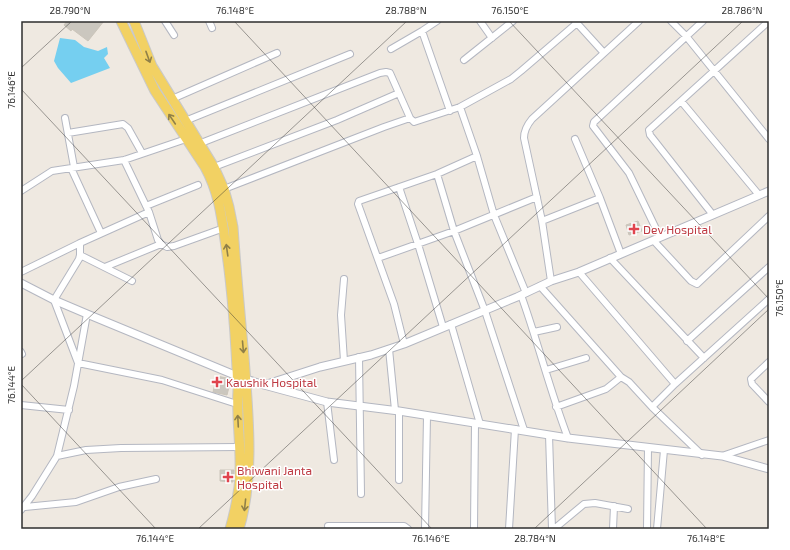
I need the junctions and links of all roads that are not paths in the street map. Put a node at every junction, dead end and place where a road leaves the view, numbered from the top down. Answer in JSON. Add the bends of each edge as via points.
{"nodes":[{"id":1,"x":121,"y":21,"type":"edge"},
{"id":2,"x":134,"y":21,"type":"edge"},
{"id":3,"x":165,"y":21,"type":"edge"},
{"id":4,"x":208,"y":21,"type":"edge"},
{"id":5,"x":437,"y":21,"type":"edge"},
{"id":6,"x":480,"y":21,"type":"edge"},
{"id":7,"x":513,"y":21,"type":"edge"},
{"id":8,"x":671,"y":21,"type":"edge"},
{"id":9,"x":703,"y":21,"type":"edge"},
{"id":10,"x":769,"y":21,"type":"edge"},
{"id":11,"x":576,"y":22,"type":"edge"},
{"id":12,"x":637,"y":22,"type":"edge"},
{"id":13,"x":212,"y":28,"type":"dead end"},
{"id":14,"x":422,"y":31,"type":"junction"},
{"id":15,"x":174,"y":35,"type":"dead end"},
{"id":16,"x":686,"y":36,"type":"junction"},
{"id":17,"x":492,"y":38,"type":"junction"},
{"id":18,"x":391,"y":49,"type":"dead end"},
{"id":19,"x":277,"y":53,"type":"dead end"},
{"id":20,"x":604,"y":53,"type":"junction"},
{"id":21,"x":350,"y":54,"type":"dead end"},
{"id":22,"x":464,"y":60,"type":"dead end"},
{"id":23,"x":714,"y":71,"type":"junction"},
{"id":24,"x":399,"y":93,"type":"junction"},
{"id":25,"x":172,"y":99,"type":"junction"},
{"id":26,"x":681,"y":101,"type":"junction"},
{"id":27,"x":460,"y":107,"type":"junction"},
{"id":28,"x":450,"y":111,"type":"junction"},
{"id":29,"x":65,"y":118,"type":"dead end"},
{"id":30,"x":410,"y":118,"type":"junction"},
{"id":31,"x":185,"y":121,"type":"junction"},
{"id":32,"x":68,"y":133,"type":"junction"},
{"id":33,"x":186,"y":139,"type":"junction"},
{"id":34,"x":575,"y":139,"type":"dead end"},
{"id":35,"x":769,"y":139,"type":"edge"},
{"id":36,"x":198,"y":140,"type":"junction"},
{"id":37,"x":142,"y":153,"type":"junction"},
{"id":38,"x":477,"y":156,"type":"junction"},
{"id":39,"x":124,"y":160,"type":"junction"},
{"id":40,"x":214,"y":166,"type":"junction"},
{"id":41,"x":73,"y":168,"type":"junction"},
{"id":42,"x":437,"y":174,"type":"junction"},
{"id":43,"x":198,"y":185,"type":"dead end"},
{"id":44,"x":398,"y":187,"type":"junction"},
{"id":45,"x":224,"y":189,"type":"junction"},
{"id":46,"x":21,"y":191,"type":"edge"},
{"id":47,"x":769,"y":191,"type":"edge"},
{"id":48,"x":759,"y":195,"type":"junction"},
{"id":49,"x":537,"y":197,"type":"junction"},
{"id":50,"x":600,"y":198,"type":"junction"},
{"id":51,"x":148,"y":210,"type":"junction"},
{"id":52,"x":494,"y":215,"type":"junction"},
{"id":53,"x":713,"y":215,"type":"junction"},
{"id":54,"x":769,"y":216,"type":"edge"},
{"id":55,"x":542,"y":221,"type":"junction"},
{"id":56,"x":224,"y":228,"type":"junction"},
{"id":57,"x":454,"y":231,"type":"junction"},
{"id":58,"x":101,"y":233,"type":"junction"},
{"id":59,"x":657,"y":239,"type":"junction"},
{"id":60,"x":80,"y":243,"type":"junction"},
{"id":61,"x":161,"y":244,"type":"junction"},
{"id":62,"x":418,"y":244,"type":"junction"},
{"id":63,"x":621,"y":254,"type":"junction"},
{"id":64,"x":80,"y":255,"type":"junction"},
{"id":65,"x":378,"y":258,"type":"junction"},
{"id":66,"x":610,"y":258,"type":"junction"},
{"id":67,"x":105,"y":267,"type":"junction"},
{"id":68,"x":769,"y":267,"type":"edge"},
{"id":69,"x":21,"y":272,"type":"edge"},
{"id":70,"x":579,"y":272,"type":"junction"},
{"id":71,"x":344,"y":279,"type":"dead end"},
{"id":72,"x":132,"y":281,"type":"dead end"},
{"id":73,"x":551,"y":281,"type":"junction"},
{"id":74,"x":21,"y":283,"type":"edge"},
{"id":75,"x":540,"y":286,"type":"junction"},
{"id":76,"x":524,"y":294,"type":"junction"},
{"id":77,"x":769,"y":299,"type":"edge"},
{"id":78,"x":54,"y":300,"type":"junction"},
{"id":79,"x":485,"y":311,"type":"junction"},
{"id":80,"x":87,"y":314,"type":"junction"},
{"id":81,"x":451,"y":324,"type":"junction"},
{"id":82,"x":442,"y":327,"type":"junction"},
{"id":83,"x":557,"y":327,"type":"dead end"},
{"id":84,"x":534,"y":332,"type":"junction"},
{"id":85,"x":687,"y":341,"type":"junction"},
{"id":86,"x":404,"y":344,"type":"junction"},
{"id":87,"x":390,"y":349,"type":"junction"},
{"id":88,"x":359,"y":357,"type":"junction"},
{"id":89,"x":586,"y":358,"type":"dead end"},
{"id":90,"x":704,"y":358,"type":"junction"},
{"id":91,"x":344,"y":361,"type":"junction"},
{"id":92,"x":769,"y":362,"type":"edge"},
{"id":93,"x":78,"y":363,"type":"junction"},
{"id":94,"x":546,"y":370,"type":"junction"},
{"id":95,"x":621,"y":377,"type":"junction"},
{"id":96,"x":242,"y":378,"type":"junction"},
{"id":97,"x":675,"y":384,"type":"junction"},
{"id":98,"x":264,"y":385,"type":"junction"},
{"id":99,"x":327,"y":402,"type":"junction"},
{"id":100,"x":769,"y":402,"type":"edge"},
{"id":101,"x":237,"y":404,"type":"junction"},
{"id":102,"x":21,"y":405,"type":"edge"},
{"id":103,"x":359,"y":406,"type":"junction"},
{"id":104,"x":556,"y":407,"type":"junction"},
{"id":105,"x":652,"y":407,"type":"junction"},
{"id":106,"x":69,"y":410,"type":"junction"},
{"id":107,"x":397,"y":411,"type":"junction"},
{"id":108,"x":427,"y":416,"type":"junction"},
{"id":109,"x":477,"y":424,"type":"junction"},
{"id":110,"x":516,"y":429,"type":"junction"},
{"id":111,"x":524,"y":430,"type":"junction"},
{"id":112,"x":549,"y":435,"type":"junction"},
{"id":113,"x":568,"y":438,"type":"junction"},
{"id":114,"x":769,"y":440,"type":"edge"},
{"id":115,"x":240,"y":448,"type":"junction"},
{"id":116,"x":648,"y":448,"type":"junction"},
{"id":117,"x":664,"y":450,"type":"junction"},
{"id":118,"x":702,"y":455,"type":"junction"},
{"id":119,"x":57,"y":456,"type":"junction"},
{"id":120,"x":722,"y":456,"type":"junction"},
{"id":121,"x":334,"y":460,"type":"dead end"},
{"id":122,"x":769,"y":469,"type":"edge"},
{"id":123,"x":156,"y":479,"type":"dead end"},
{"id":124,"x":399,"y":480,"type":"dead end"},
{"id":125,"x":361,"y":494,"type":"dead end"},
{"id":126,"x":614,"y":506,"type":"junction"},
{"id":127,"x":628,"y":508,"type":"dead end"},
{"id":128,"x":23,"y":509,"type":"edge"},
{"id":129,"x":328,"y":526,"type":"dead end"},
{"id":130,"x":338,"y":527,"type":"edge"},
{"id":131,"x":378,"y":528,"type":"edge"},
{"id":132,"x":230,"y":529,"type":"edge"},
{"id":133,"x":239,"y":529,"type":"edge"},
{"id":134,"x":408,"y":529,"type":"edge"},
{"id":135,"x":425,"y":529,"type":"edge"},
{"id":136,"x":474,"y":529,"type":"edge"},
{"id":137,"x":508,"y":529,"type":"edge"},
{"id":138,"x":553,"y":529,"type":"edge"},
{"id":139,"x":613,"y":529,"type":"edge"},
{"id":140,"x":647,"y":529,"type":"edge"},
{"id":141,"x":657,"y":529,"type":"edge"}],
"edges":[{"from":33,"to":1,"type":"main road","one_way":true,"via":[[155,91]]},
{"from":2,"to":25,"type":"main road","one_way":true,"via":[[152,66]]},
{"from":3,"to":15,"type":"street"},
{"from":4,"to":13,"type":"street"},
{"from":5,"to":14,"type":"street"},
{"from":6,"to":17,"type":"street"},
{"from":7,"to":17,"type":"street"},
{"from":8,"to":16,"type":"street"},
{"from":9,"to":16,"type":"street"},
{"from":10,"to":23,"type":"street"},
{"from":11,"to":20,"type":"street"},
{"from":11,"to":27,"type":"street","via":[[522,71]]},
{"from":12,"to":20,"type":"street"},
{"from":14,"to":18,"type":"street"},
{"from":14,"to":28,"type":"street"},
{"from":16,"to":23,"type":"street"},
{"from":16,"to":59,"type":"street","via":[[596,118],[594,126],[628,173]]},
{"from":17,"to":22,"type":"street"},
{"from":19,"to":25,"type":"street"},
{"from":20,"to":49,"type":"street","via":[[532,119],[524,132]]},
{"from":21,"to":31,"type":"street"},
{"from":23,"to":26,"type":"street"},
{"from":23,"to":35,"type":"street"},
{"from":24,"to":30,"type":"street"},
{"from":24,"to":36,"type":"street","via":[[390,73],[380,73]]},
{"from":24,"to":40,"type":"street","via":[[337,120]]},
{"from":25,"to":31,"type":"main road"},
{"from":26,"to":48,"type":"street"},
{"from":26,"to":53,"type":"street","via":[[649,132]]},
{"from":27,"to":28,"type":"street"},
{"from":27,"to":38,"type":"street"},
{"from":28,"to":30,"type":"street","via":[[417,122]]},
{"from":29,"to":32,"type":"street"},
{"from":30,"to":45,"type":"street"},
{"from":31,"to":36,"type":"main road"},
{"from":32,"to":37,"type":"street","via":[[123,124]]},
{"from":32,"to":41,"type":"street"},
{"from":33,"to":36,"type":"street"},
{"from":33,"to":37,"type":"street"},
{"from":33,"to":56,"type":"main road","via":[[212,179]]},
{"from":34,"to":50,"type":"street"},
{"from":36,"to":40,"type":"main road"},
{"from":37,"to":39,"type":"street"},
{"from":38,"to":42,"type":"street"},
{"from":38,"to":52,"type":"street"},
{"from":39,"to":41,"type":"street"},
{"from":39,"to":51,"type":"street"},
{"from":40,"to":45,"type":"main road"},
{"from":41,"to":46,"type":"street","via":[[52,171]]},
{"from":41,"to":58,"type":"street"},
{"from":42,"to":44,"type":"street"},
{"from":42,"to":57,"type":"street"},
{"from":43,"to":51,"type":"street"},
{"from":44,"to":62,"type":"street"},
{"from":44,"to":65,"type":"street","via":[[359,200],[358,204]]},
{"from":45,"to":96,"type":"main road","one_way":true,"via":[[233,227]]},
{"from":47,"to":48,"type":"street"},
{"from":48,"to":53,"type":"street"},
{"from":49,"to":52,"type":"street"},
{"from":49,"to":55,"type":"street"},
{"from":50,"to":55,"type":"street"},
{"from":50,"to":63,"type":"street"},
{"from":51,"to":58,"type":"street"},
{"from":51,"to":61,"type":"street"},
{"from":52,"to":57,"type":"street"},
{"from":52,"to":76,"type":"street"},
{"from":53,"to":59,"type":"street"},
{"from":54,"to":59,"type":"street","via":[[697,284],[691,281]]},
{"from":55,"to":73,"type":"street"},
{"from":56,"to":61,"type":"street","via":[[174,246],[167,247]]},
{"from":96,"to":56,"type":"main road","one_way":true},
{"from":57,"to":62,"type":"street"},
{"from":57,"to":79,"type":"street"},
{"from":58,"to":60,"type":"street"},
{"from":59,"to":63,"type":"street"},
{"from":60,"to":64,"type":"street"},
{"from":60,"to":69,"type":"street"},
{"from":61,"to":67,"type":"street"},
{"from":62,"to":65,"type":"street"},
{"from":62,"to":82,"type":"street"},
{"from":63,"to":66,"type":"street"},
{"from":64,"to":67,"type":"street"},
{"from":64,"to":78,"type":"street"},
{"from":65,"to":86,"type":"street","via":[[394,304]]},
{"from":66,"to":70,"type":"street"},
{"from":66,"to":85,"type":"street"},
{"from":67,"to":72,"type":"street"},
{"from":68,"to":85,"type":"street"},
{"from":70,"to":73,"type":"street"},
{"from":70,"to":97,"type":"street"},
{"from":71,"to":91,"type":"street","via":[[341,315]]},
{"from":73,"to":75,"type":"street"},
{"from":74,"to":78,"type":"street"},
{"from":75,"to":76,"type":"street"},
{"from":75,"to":95,"type":"street"},
{"from":76,"to":79,"type":"street"},
{"from":76,"to":84,"type":"street"},
{"from":77,"to":90,"type":"street"},
{"from":78,"to":80,"type":"street"},
{"from":78,"to":93,"type":"street"},
{"from":79,"to":81,"type":"street"},
{"from":79,"to":111,"type":"street"},
{"from":80,"to":93,"type":"street"},
{"from":80,"to":96,"type":"street"},
{"from":81,"to":82,"type":"street"},
{"from":81,"to":109,"type":"street"},
{"from":82,"to":86,"type":"street"},
{"from":83,"to":84,"type":"street"},
{"from":84,"to":94,"type":"street"},
{"from":85,"to":90,"type":"street"},
{"from":86,"to":87,"type":"street"},
{"from":87,"to":88,"type":"street"},
{"from":87,"to":107,"type":"street"},
{"from":88,"to":91,"type":"street"},
{"from":88,"to":103,"type":"street"},
{"from":89,"to":94,"type":"street"},
{"from":90,"to":97,"type":"street"},
{"from":91,"to":98,"type":"street"},
{"from":92,"to":100,"type":"street","via":[[751,379],[752,384]]},
{"from":93,"to":101,"type":"street","via":[[162,380]]},
{"from":93,"to":106,"type":"street"},
{"from":94,"to":104,"type":"street"},
{"from":95,"to":104,"type":"street","via":[[606,389]]},
{"from":95,"to":105,"type":"street"},
{"from":96,"to":98,"type":"street"},
{"from":96,"to":101,"type":"main road"},
{"from":96,"to":133,"type":"main road","one_way":true,"via":[[248,469],[244,512]]},
{"from":97,"to":105,"type":"street"},
{"from":98,"to":99,"type":"street"},
{"from":99,"to":103,"type":"street"},
{"from":99,"to":121,"type":"street"},
{"from":115,"to":101,"type":"main road","one_way":true},
{"from":102,"to":106,"type":"street"},
{"from":103,"to":107,"type":"street"},
{"from":103,"to":125,"type":"street"},
{"from":104,"to":113,"type":"street"},
{"from":105,"to":118,"type":"street"},
{"from":106,"to":119,"type":"street"},
{"from":107,"to":108,"type":"street"},
{"from":107,"to":124,"type":"street"},
{"from":108,"to":109,"type":"street"},
{"from":108,"to":135,"type":"street"},
{"from":109,"to":110,"type":"street"},
{"from":109,"to":136,"type":"street"},
{"from":110,"to":111,"type":"street"},
{"from":110,"to":137,"type":"street"},
{"from":111,"to":112,"type":"street"},
{"from":112,"to":113,"type":"street"},
{"from":112,"to":138,"type":"street"},
{"from":113,"to":116,"type":"street"},
{"from":114,"to":120,"type":"street"},
{"from":115,"to":119,"type":"street","via":[[121,448],[86,450]]},
{"from":115,"to":132,"type":"main road","via":[[239,486]]},
{"from":116,"to":117,"type":"street"},
{"from":116,"to":140,"type":"street"},
{"from":117,"to":118,"type":"street"},
{"from":117,"to":141,"type":"street"},
{"from":118,"to":120,"type":"street"},
{"from":119,"to":128,"type":"street"},
{"from":120,"to":122,"type":"street"},
{"from":123,"to":128,"type":"street","via":[[119,487],[76,502]]},
{"from":126,"to":127,"type":"street"},
{"from":126,"to":138,"type":"street","via":[[584,504]]},
{"from":126,"to":139,"type":"street"},
{"from":129,"to":130,"type":"street"},
{"from":130,"to":131,"type":"street"},
{"from":131,"to":134,"type":"street","via":[[404,526]]}]}
